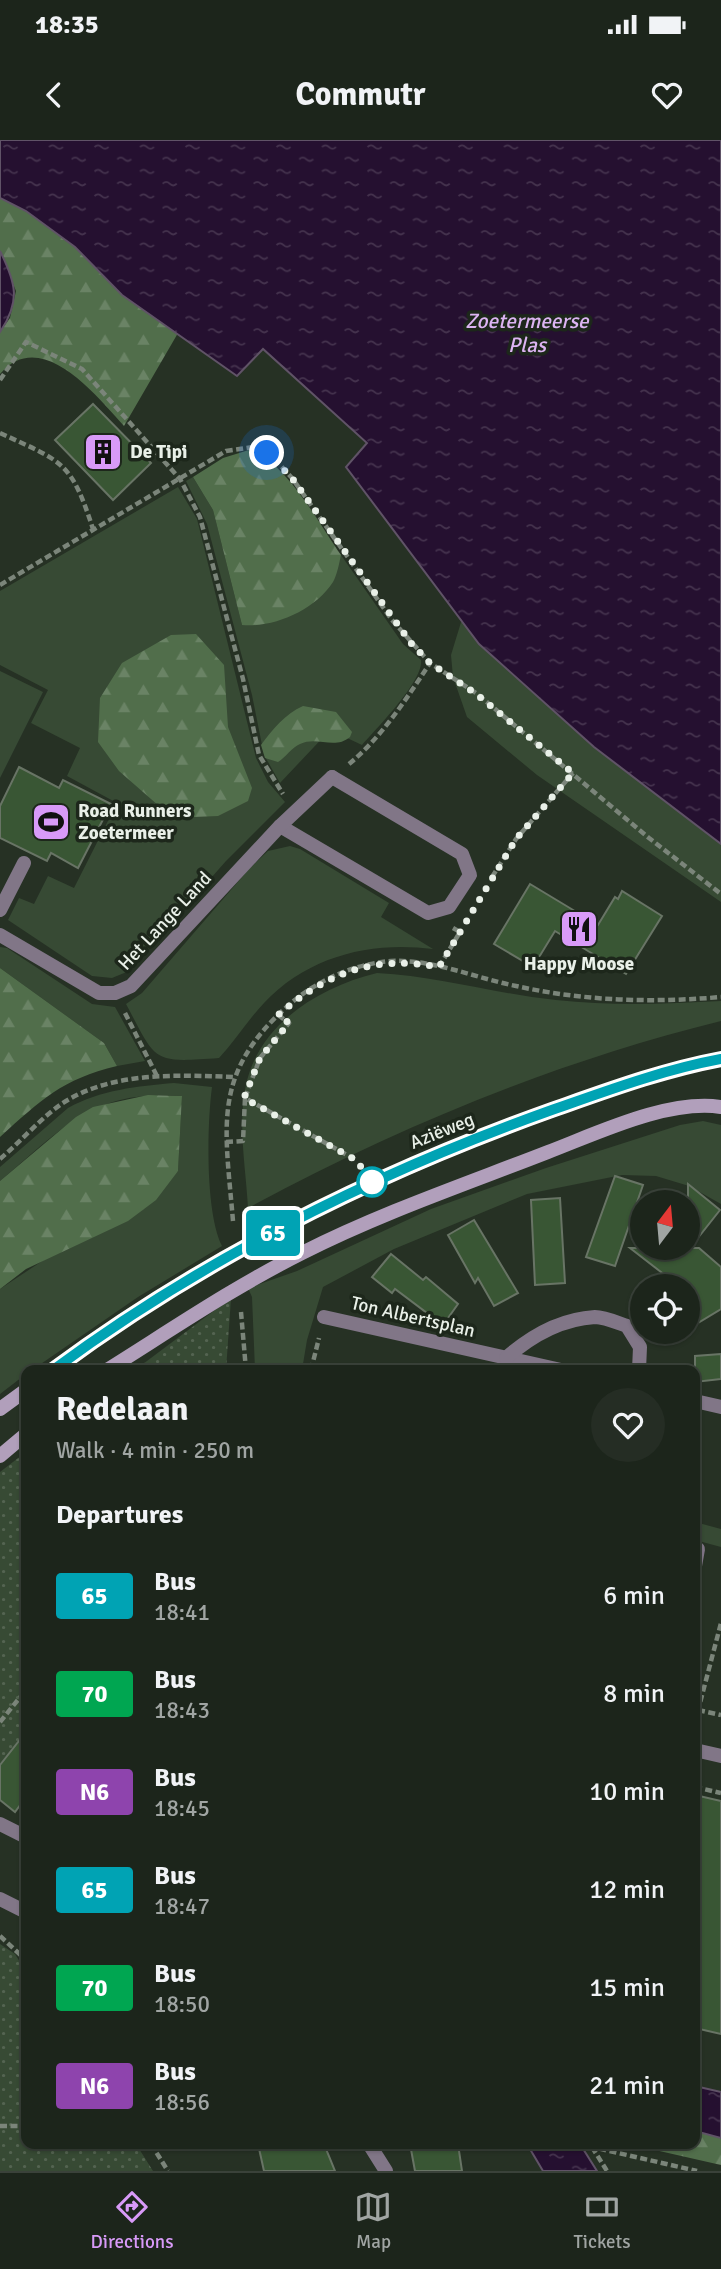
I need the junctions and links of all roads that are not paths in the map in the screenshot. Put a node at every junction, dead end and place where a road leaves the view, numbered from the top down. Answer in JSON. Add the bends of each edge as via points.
{"nodes":[{"id":1,"x":280,"y":826,"type":"junction"},
{"id":2,"x":24,"y":863,"type":"dead end"},
{"id":3,"x":0,"y":910,"type":"edge"},
{"id":4,"x":0,"y":935,"type":"edge"},
{"id":5,"x":721,"y":1059,"type":"edge"},
{"id":6,"x":721,"y":1107,"type":"edge"},
{"id":7,"x":324,"y":1317,"type":"road end"},
{"id":8,"x":506,"y":1358,"type":"junction"},
{"id":9,"x":60,"y":1365,"type":"edge"},
{"id":10,"x":115,"y":1365,"type":"edge"},
{"id":11,"x":538,"y":1365,"type":"edge"},
{"id":12,"x":639,"y":1365,"type":"edge"},
{"id":13,"x":21,"y":1394,"type":"edge"},
{"id":14,"x":700,"y":1402,"type":"edge"},
{"id":15,"x":721,"y":1407,"type":"edge"},
{"id":16,"x":0,"y":1409,"type":"edge"},
{"id":17,"x":21,"y":1438,"type":"edge"},
{"id":18,"x":0,"y":1456,"type":"edge"},
{"id":19,"x":700,"y":1751,"type":"edge"},
{"id":20,"x":721,"y":1756,"type":"edge"},
{"id":21,"x":0,"y":1824,"type":"edge"},
{"id":22,"x":21,"y":1834,"type":"edge"},
{"id":23,"x":0,"y":1899,"type":"edge"},
{"id":24,"x":21,"y":1910,"type":"edge"},
{"id":25,"x":372,"y":2149,"type":"edge"},
{"id":26,"x":386,"y":2171,"type":"edge"}],
"edges":[{"from":1,"to":1,"type":"street","name":"Het Lange Land","via":[[332,778],[462,854],[470,875],[449,908],[428,913]]},
{"from":1,"to":4,"type":"street","name":"Het Lange Land","via":[[131,986],[116,993],[99,993]]},
{"from":2,"to":3,"type":"street"},
{"from":5,"to":9,"type":"street","name":"Aziëweg","via":[[621,1085],[398,1170],[290,1224],[141,1310]]},
{"from":6,"to":10,"type":"street","via":[[702,1104],[674,1109],[611,1128],[409,1205],[239,1286]]},
{"from":7,"to":8,"type":"street","name":"Ton Albertsplan"},
{"from":8,"to":11,"type":"street","name":"Ton Albertsplan"},
{"from":8,"to":12,"type":"street","via":[[526,1340],[555,1326],[597,1317],[627,1326],[640,1347]]},
{"from":13,"to":16,"type":"street"},
{"from":14,"to":15,"type":"street"},
{"from":17,"to":18,"type":"street"},
{"from":19,"to":20,"type":"street"},
{"from":21,"to":22,"type":"street"},
{"from":23,"to":24,"type":"street"},
{"from":25,"to":26,"type":"street"}]}
